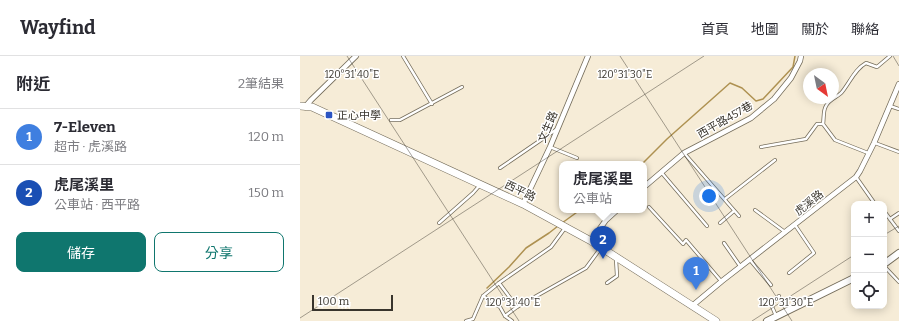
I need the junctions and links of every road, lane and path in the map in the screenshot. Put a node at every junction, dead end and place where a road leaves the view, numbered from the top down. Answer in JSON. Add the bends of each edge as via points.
{"nodes":[{"id":1,"x":356,"y":56,"type":"edge"},
{"id":2,"x":403,"y":56,"type":"edge"},
{"id":3,"x":588,"y":56,"type":"edge"},
{"id":4,"x":801,"y":56,"type":"edge"},
{"id":5,"x":890,"y":56,"type":"edge"},
{"id":6,"x":899,"y":84,"type":"edge"},
{"id":7,"x":462,"y":87,"type":"dead end"},
{"id":8,"x":432,"y":104,"type":"junction"},
{"id":9,"x":302,"y":105,"type":"edge"},
{"id":10,"x":890,"y":106,"type":"junction"},
{"id":11,"x":899,"y":109,"type":"edge"},
{"id":12,"x":391,"y":120,"type":"dead end"},
{"id":13,"x":823,"y":124,"type":"junction"},
{"id":14,"x":558,"y":128,"type":"junction"},
{"id":15,"x":874,"y":143,"type":"junction"},
{"id":16,"x":550,"y":147,"type":"junction"},
{"id":17,"x":761,"y":147,"type":"dead end"},
{"id":18,"x":899,"y":152,"type":"edge"},
{"id":19,"x":684,"y":153,"type":"junction"},
{"id":20,"x":869,"y":154,"type":"junction"},
{"id":21,"x":577,"y":158,"type":"dead end"},
{"id":22,"x":775,"y":160,"type":"dead end"},
{"id":23,"x":500,"y":168,"type":"dead end"},
{"id":24,"x":661,"y":172,"type":"junction"},
{"id":25,"x":856,"y":177,"type":"junction"},
{"id":26,"x":647,"y":184,"type":"edge"},
{"id":27,"x":480,"y":185,"type":"junction"},
{"id":28,"x":725,"y":200,"type":"junction"},
{"id":29,"x":873,"y":201,"type":"edge"},
{"id":30,"x":523,"y":204,"type":"junction"},
{"id":31,"x":649,"y":207,"type":"dead end"},
{"id":32,"x":755,"y":210,"type":"dead end"},
{"id":33,"x":734,"y":211,"type":"junction"},
{"id":34,"x":614,"y":213,"type":"edge"},
{"id":35,"x":899,"y":213,"type":"edge"},
{"id":36,"x":887,"y":215,"type":"edge"},
{"id":37,"x":739,"y":216,"type":"dead end"},
{"id":38,"x":890,"y":219,"type":"junction"},
{"id":39,"x":440,"y":223,"type":"dead end"},
{"id":40,"x":720,"y":223,"type":"dead end"},
{"id":41,"x":795,"y":225,"type":"junction"},
{"id":42,"x":707,"y":226,"type":"dead end"},
{"id":43,"x":565,"y":227,"type":"junction"},
{"id":44,"x":899,"y":231,"type":"edge"},
{"id":45,"x":785,"y":233,"type":"junction"},
{"id":46,"x":591,"y":242,"type":"junction"},
{"id":47,"x":724,"y":243,"type":"dead end"},
{"id":48,"x":600,"y":249,"type":"junction"},
{"id":49,"x":899,"y":253,"type":"edge"},
{"id":50,"x":616,"y":258,"type":"junction"},
{"id":51,"x":750,"y":260,"type":"junction"},
{"id":52,"x":887,"y":263,"type":"edge"},
{"id":53,"x":741,"y":267,"type":"junction"},
{"id":54,"x":887,"y":268,"type":"edge"},
{"id":55,"x":789,"y":273,"type":"dead end"},
{"id":56,"x":851,"y":279,"type":"edge"},
{"id":57,"x":722,"y":281,"type":"junction"},
{"id":58,"x":899,"y":282,"type":"edge"},
{"id":59,"x":498,"y":283,"type":"junction"},
{"id":60,"x":607,"y":283,"type":"dead end"},
{"id":61,"x":771,"y":285,"type":"dead end"},
{"id":62,"x":483,"y":296,"type":"junction"},
{"id":63,"x":778,"y":296,"type":"dead end"},
{"id":64,"x":692,"y":306,"type":"junction"},
{"id":65,"x":517,"y":307,"type":"junction"},
{"id":66,"x":505,"y":316,"type":"junction"},
{"id":67,"x":777,"y":316,"type":"junction"},
{"id":68,"x":466,"y":321,"type":"edge"},
{"id":69,"x":512,"y":321,"type":"edge"},
{"id":70,"x":716,"y":321,"type":"edge"},
{"id":71,"x":767,"y":321,"type":"edge"}],
"edges":[{"from":1,"to":9,"type":"street","via":[[311,100]]},
{"from":2,"to":8,"type":"lane"},
{"from":3,"to":14,"type":"street","name":"文生路"},
{"from":4,"to":19,"type":"street","name":"西平路457巷","via":[[791,78],[774,99],[751,118]]},
{"from":5,"to":13,"type":"lane","via":[[877,66],[866,63],[853,75],[842,93],[825,106]]},
{"from":6,"to":10,"type":"street","name":"虎溪路"},
{"from":7,"to":8,"type":"lane"},
{"from":8,"to":12,"type":"lane","via":[[400,120]]},
{"from":9,"to":27,"type":"main road","name":"西平路","via":[[312,107]]},
{"from":10,"to":11,"type":"lane"},
{"from":10,"to":15,"type":"street","name":"虎溪路"},
{"from":13,"to":17,"type":"lane","via":[[817,124],[806,139]]},
{"from":13,"to":20,"type":"lane","via":[[835,140]]},
{"from":14,"to":16,"type":"street","name":"文生路"},
{"from":14,"to":23,"type":"lane"},
{"from":15,"to":18,"type":"lane"},
{"from":15,"to":20,"type":"street","name":"虎溪路"},
{"from":16,"to":21,"type":"lane"},
{"from":16,"to":30,"type":"street","name":"文生路"},
{"from":19,"to":24,"type":"street","name":"西平路457巷"},
{"from":19,"to":28,"type":"lane"},
{"from":20,"to":25,"type":"street","name":"虎溪路"},
{"from":22,"to":28,"type":"lane"},
{"from":24,"to":26,"type":"street","name":"西平路457巷"},
{"from":24,"to":42,"type":"lane"},
{"from":25,"to":29,"type":"lane"},
{"from":25,"to":41,"type":"street","name":"虎溪路"},
{"from":27,"to":30,"type":"main road","name":"西平路"},
{"from":27,"to":39,"type":"lane"},
{"from":28,"to":33,"type":"lane"},
{"from":30,"to":43,"type":"main road","name":"西平路"},
{"from":31,"to":57,"type":"lane","via":[[683,244],[686,240]]},
{"from":32,"to":45,"type":"lane"},
{"from":33,"to":37,"type":"lane"},
{"from":33,"to":40,"type":"lane"},
{"from":34,"to":46,"type":"street"},
{"from":35,"to":38,"type":"lane"},
{"from":36,"to":38,"type":"lane"},
{"from":38,"to":44,"type":"lane"},
{"from":41,"to":45,"type":"street","name":"虎溪路"},
{"from":41,"to":55,"type":"lane","via":[[814,253]]},
{"from":43,"to":46,"type":"main road","name":"西平路"},
{"from":43,"to":59,"type":"lane","via":[[551,247]]},
{"from":45,"to":51,"type":"street","name":"虎溪路"},
{"from":46,"to":48,"type":"main road","name":"西平路"},
{"from":47,"to":53,"type":"lane"},
{"from":48,"to":50,"type":"main road","name":"西平路"},
{"from":48,"to":65,"type":"lane","via":[[586,268]]},
{"from":49,"to":52,"type":"street"},
{"from":50,"to":60,"type":"lane","via":[[617,276]]},
{"from":50,"to":64,"type":"main road","name":"西平路"},
{"from":51,"to":53,"type":"street","name":"虎溪路"},
{"from":51,"to":61,"type":"lane"},
{"from":53,"to":57,"type":"street","name":"虎溪路"},
{"from":54,"to":58,"type":"lane"},
{"from":56,"to":67,"type":"street"},
{"from":57,"to":64,"type":"street","name":"虎溪路"},
{"from":59,"to":62,"type":"lane"},
{"from":59,"to":65,"type":"lane"},
{"from":62,"to":66,"type":"lane","via":[[500,307]]},
{"from":62,"to":68,"type":"lane","via":[[473,319]]},
{"from":63,"to":67,"type":"lane","via":[[771,304]]},
{"from":64,"to":70,"type":"main road","name":"西平路"},
{"from":65,"to":66,"type":"lane"},
{"from":66,"to":69,"type":"lane"},
{"from":67,"to":71,"type":"street"}]}
